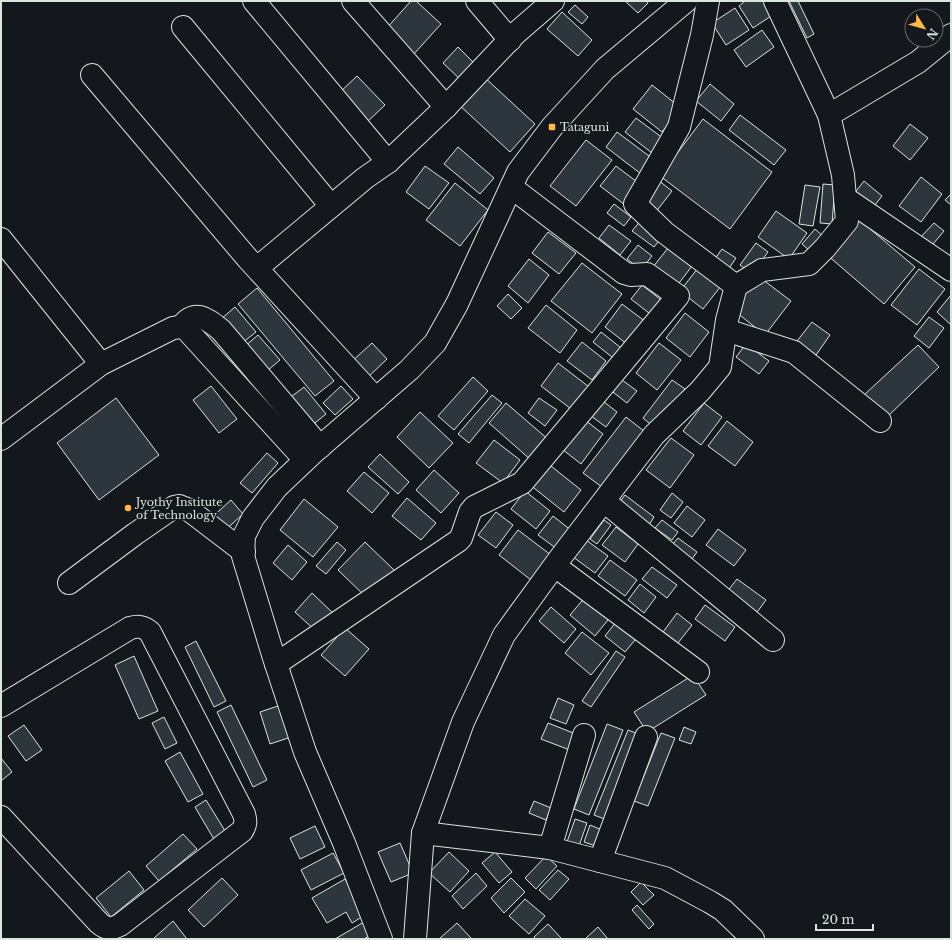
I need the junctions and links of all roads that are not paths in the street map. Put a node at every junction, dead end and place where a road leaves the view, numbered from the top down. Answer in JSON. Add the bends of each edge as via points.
{"nodes":[{"id":1,"x":254,"y":1,"type":"edge"},
{"id":2,"x":353,"y":1,"type":"edge"},
{"id":3,"x":478,"y":1,"type":"edge"},
{"id":4,"x":553,"y":1,"type":"edge"},
{"id":5,"x":686,"y":1,"type":"edge"},
{"id":6,"x":708,"y":1,"type":"edge"},
{"id":7,"x":776,"y":1,"type":"edge"},
{"id":8,"x":183,"y":27,"type":"dead end"},
{"id":9,"x":951,"y":35,"type":"edge"},
{"id":10,"x":510,"y":40,"type":"junction"},
{"id":11,"x":92,"y":75,"type":"dead end"},
{"id":12,"x":446,"y":106,"type":"junction"},
{"id":13,"x":829,"y":115,"type":"junction"},
{"id":14,"x":388,"y":162,"type":"junction"},
{"id":15,"x":511,"y":187,"type":"junction"},
{"id":16,"x":845,"y":198,"type":"junction"},
{"id":17,"x":331,"y":206,"type":"junction"},
{"id":18,"x":1,"y":239,"type":"edge"},
{"id":19,"x":257,"y":268,"type":"junction"},
{"id":20,"x":951,"y":270,"type":"edge"},
{"id":21,"x":736,"y":286,"type":"junction"},
{"id":22,"x":726,"y":330,"type":"junction"},
{"id":23,"x":100,"y":364,"type":"junction"},
{"id":24,"x":376,"y":399,"type":"junction"},
{"id":25,"x":880,"y":421,"type":"dead end"},
{"id":26,"x":1,"y":439,"type":"edge"},
{"id":27,"x":313,"y":454,"type":"junction"},
{"id":28,"x":604,"y":501,"type":"junction"},
{"id":29,"x":244,"y":552,"type":"junction"},
{"id":30,"x":555,"y":566,"type":"junction"},
{"id":31,"x":69,"y":583,"type":"dead end"},
{"id":32,"x":773,"y":640,"type":"dead end"},
{"id":33,"x":276,"y":664,"type":"junction"},
{"id":34,"x":698,"y":672,"type":"dead end"},
{"id":35,"x":1,"y":706,"type":"edge"},
{"id":36,"x":584,"y":735,"type":"dead end"},
{"id":37,"x":646,"y":737,"type":"dead end"},
{"id":38,"x":1,"y":817,"type":"edge"},
{"id":39,"x":423,"y":833,"type":"junction"},
{"id":40,"x":550,"y":848,"type":"junction"},
{"id":41,"x":600,"y":861,"type":"junction"},
{"id":42,"x":381,"y":939,"type":"edge"},
{"id":43,"x":415,"y":939,"type":"edge"},
{"id":44,"x":753,"y":939,"type":"edge"}],
"edges":[{"from":1,"to":14,"type":"street"},
{"from":2,"to":12,"type":"street"},
{"from":3,"to":10,"type":"street"},
{"from":4,"to":10,"type":"street"},
{"from":5,"to":15,"type":"street","via":[[605,69],[552,127],[518,172]]},
{"from":6,"to":21,"type":"street","via":[[679,127],[635,204],[664,232]]},
{"from":7,"to":13,"type":"street"},
{"from":8,"to":17,"type":"street"},
{"from":9,"to":13,"type":"street","via":[[918,62]]},
{"from":10,"to":12,"type":"street"},
{"from":11,"to":19,"type":"street"},
{"from":12,"to":14,"type":"street"},
{"from":13,"to":16,"type":"street","via":[[844,175]]},
{"from":14,"to":17,"type":"street"},
{"from":15,"to":24,"type":"street","via":[[457,304],[435,343]]},
{"from":15,"to":33,"type":"street","via":[[624,273],[647,274],[678,296],[522,484],[478,504],[470,512],[458,541]]},
{"from":16,"to":20,"type":"street"},
{"from":16,"to":21,"type":"street","via":[[847,221],[826,248],[809,264],[762,270]]},
{"from":17,"to":19,"type":"street"},
{"from":18,"to":23,"type":"street"},
{"from":19,"to":24,"type":"street"},
{"from":21,"to":22,"type":"street"},
{"from":22,"to":25,"type":"street","via":[[794,352]]},
{"from":22,"to":28,"type":"street","via":[[720,367],[700,391],[654,435]]},
{"from":23,"to":26,"type":"street"},
{"from":23,"to":27,"type":"street","via":[[173,328],[186,329]]},
{"from":24,"to":27,"type":"street"},
{"from":27,"to":29,"type":"street","via":[[277,488],[252,518],[244,536]]},
{"from":28,"to":30,"type":"street"},
{"from":28,"to":32,"type":"street"},
{"from":29,"to":31,"type":"street","via":[[189,510],[180,506],[174,507]]},
{"from":29,"to":33,"type":"street","via":[[245,563]]},
{"from":30,"to":34,"type":"street"},
{"from":30,"to":39,"type":"street","via":[[504,635],[463,722]]},
{"from":33,"to":42,"type":"street","via":[[305,752]]},
{"from":35,"to":38,"type":"street","via":[[130,628],[140,626],[150,632],[246,820],[242,832],[120,925],[109,929],[100,923]]},
{"from":36,"to":40,"type":"street"},
{"from":37,"to":41,"type":"street"},
{"from":39,"to":40,"type":"street"},
{"from":39,"to":43,"type":"street"},
{"from":40,"to":41,"type":"street"},
{"from":41,"to":44,"type":"street","via":[[665,878],[723,910]]}]}
